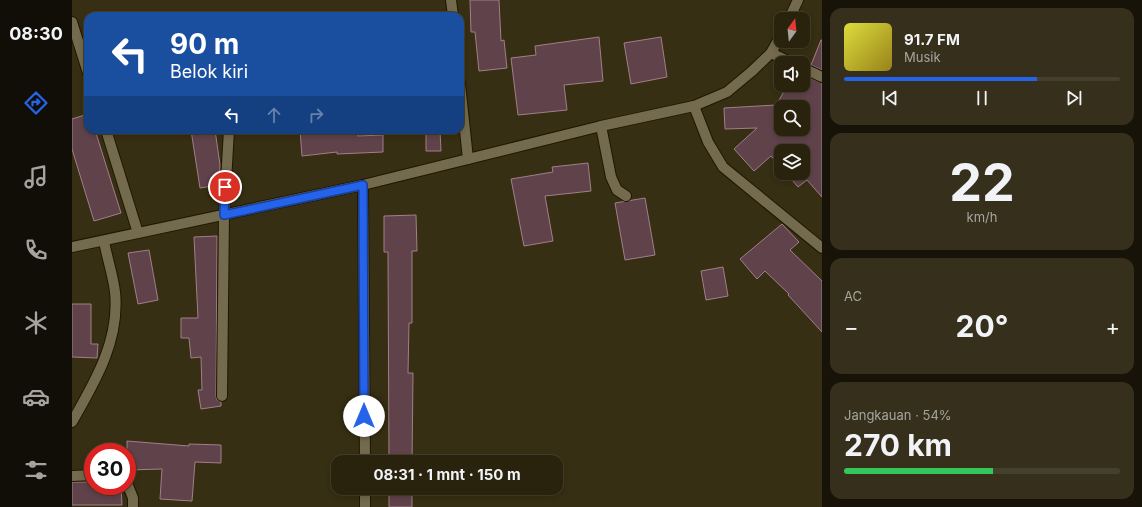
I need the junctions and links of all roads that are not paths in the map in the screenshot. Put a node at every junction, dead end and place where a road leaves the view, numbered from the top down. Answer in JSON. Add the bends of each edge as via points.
{"nodes":[{"id":1,"x":451,"y":0,"type":"edge"},
{"id":2,"x":798,"y":0,"type":"edge"},
{"id":3,"x":452,"y":12,"type":"edge"},
{"id":4,"x":792,"y":12,"type":"edge"},
{"id":5,"x":72,"y":22,"type":"edge"},
{"id":6,"x":774,"y":48,"type":"edge"},
{"id":7,"x":771,"y":53,"type":"junction"},
{"id":8,"x":777,"y":56,"type":"edge"},
{"id":9,"x":84,"y":60,"type":"edge"},
{"id":10,"x":810,"y":71,"type":"edge"},
{"id":11,"x":822,"y":77,"type":"edge"},
{"id":12,"x":694,"y":106,"type":"junction"},
{"id":13,"x":464,"y":122,"type":"edge"},
{"id":14,"x":601,"y":126,"type":"junction"},
{"id":15,"x":107,"y":134,"type":"edge"},
{"id":16,"x":229,"y":134,"type":"edge"},
{"id":17,"x":468,"y":159,"type":"junction"},
{"id":18,"x":363,"y":185,"type":"junction"},
{"id":19,"x":626,"y":196,"type":"dead end"},
{"id":20,"x":224,"y":215,"type":"junction"},
{"id":21,"x":138,"y":233,"type":"junction"},
{"id":22,"x":104,"y":241,"type":"junction"},
{"id":23,"x":72,"y":248,"type":"edge"},
{"id":24,"x":822,"y":248,"type":"edge"},
{"id":25,"x":222,"y":396,"type":"dead end"},
{"id":26,"x":72,"y":422,"type":"edge"},
{"id":27,"x":365,"y":455,"type":"edge"},
{"id":28,"x":84,"y":475,"type":"edge"},
{"id":29,"x":72,"y":476,"type":"edge"},
{"id":30,"x":132,"y":495,"type":"edge"},
{"id":31,"x":365,"y":495,"type":"edge"},
{"id":32,"x":133,"y":507,"type":"edge"},
{"id":33,"x":365,"y":507,"type":"edge"}],
"edges":[{"from":1,"to":3,"type":"street"},
{"from":2,"to":4,"type":"street"},
{"from":5,"to":9,"type":"street"},
{"from":6,"to":7,"type":"street"},
{"from":7,"to":8,"type":"street"},
{"from":7,"to":12,"type":"street","via":[[727,92]]},
{"from":10,"to":11,"type":"street"},
{"from":12,"to":14,"type":"street"},
{"from":12,"to":24,"type":"street","via":[[708,142],[723,167]]},
{"from":13,"to":17,"type":"street"},
{"from":14,"to":17,"type":"street"},
{"from":14,"to":19,"type":"street","via":[[611,177],[617,190]]},
{"from":15,"to":21,"type":"street"},
{"from":16,"to":20,"type":"street"},
{"from":17,"to":18,"type":"street"},
{"from":18,"to":20,"type":"street"},
{"from":18,"to":27,"type":"street"},
{"from":20,"to":21,"type":"street"},
{"from":20,"to":25,"type":"street"},
{"from":21,"to":22,"type":"street"},
{"from":22,"to":23,"type":"street"},
{"from":22,"to":26,"type":"street","via":[[115,293],[114,331],[99,372]]},
{"from":28,"to":29,"type":"street"},
{"from":30,"to":32,"type":"street"},
{"from":31,"to":33,"type":"street"}]}
